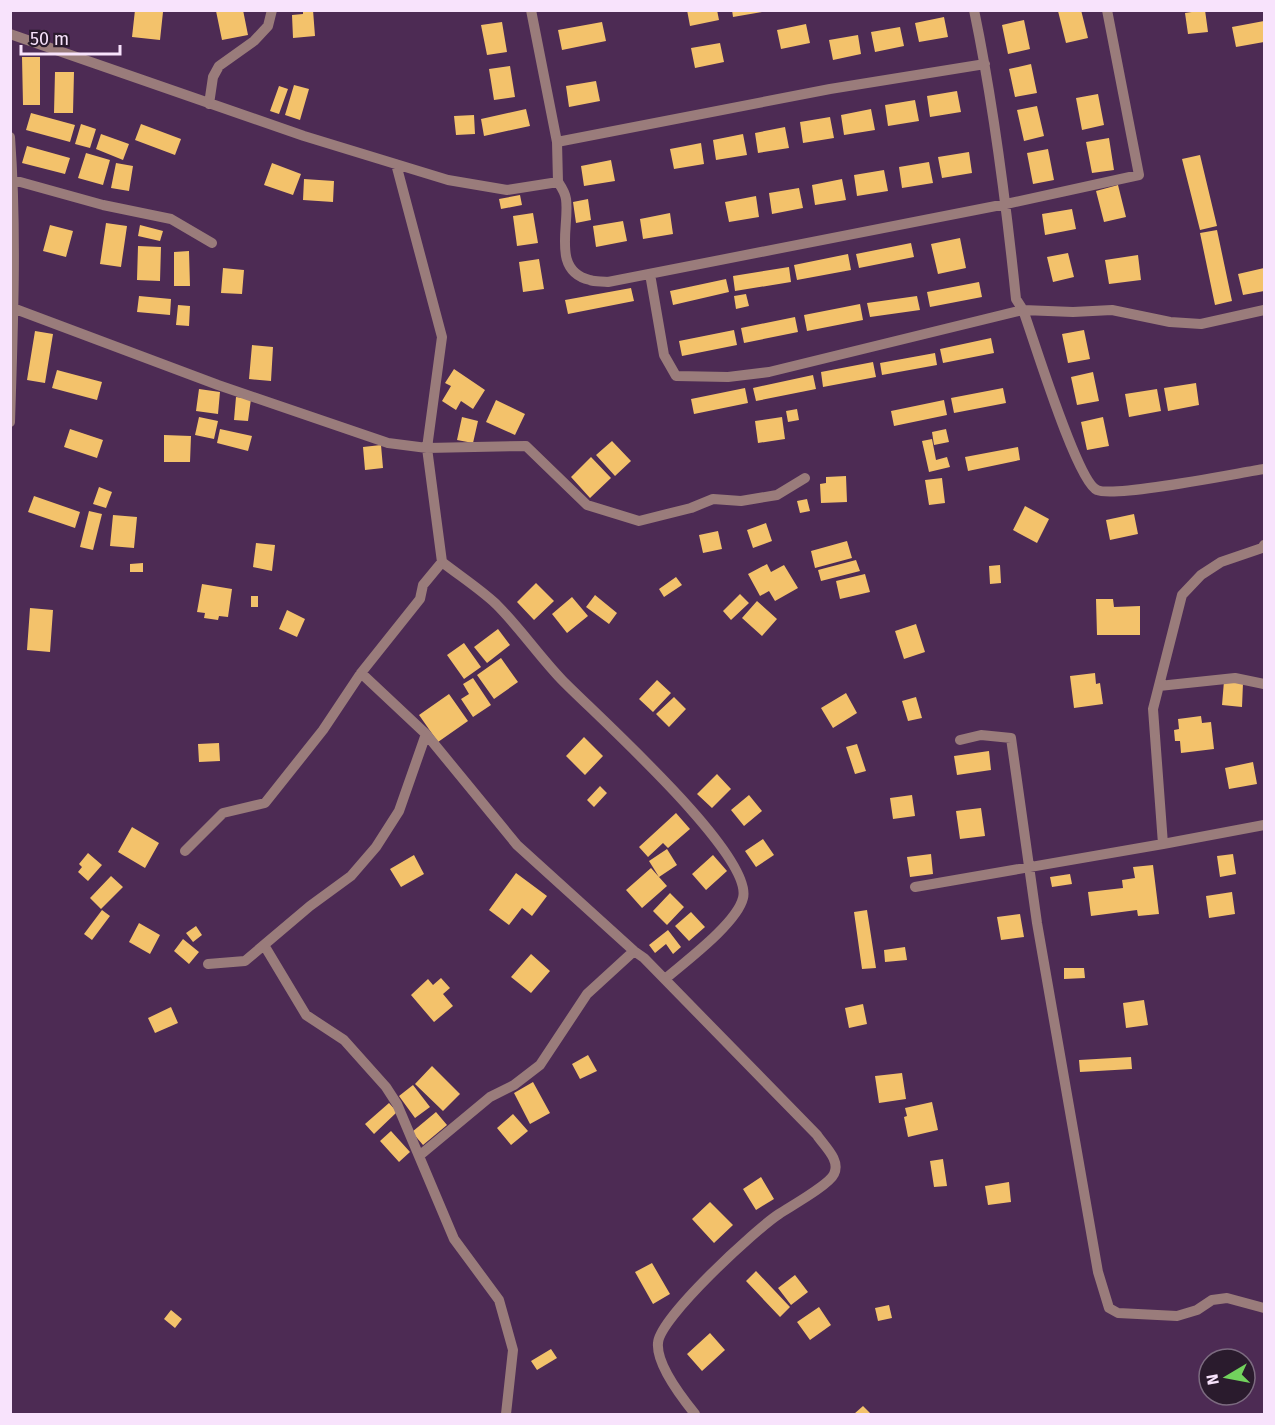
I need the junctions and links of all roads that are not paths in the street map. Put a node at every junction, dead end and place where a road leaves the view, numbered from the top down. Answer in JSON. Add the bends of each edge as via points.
{"nodes":[{"id":1,"x":272,"y":10,"type":"edge"},
{"id":2,"x":531,"y":10,"type":"edge"},
{"id":3,"x":974,"y":10,"type":"edge"},
{"id":4,"x":1107,"y":10,"type":"edge"},
{"id":5,"x":10,"y":34,"type":"edge"},
{"id":6,"x":985,"y":64,"type":"junction"},
{"id":7,"x":209,"y":104,"type":"junction"},
{"id":8,"x":10,"y":137,"type":"edge"},
{"id":9,"x":556,"y":142,"type":"junction"},
{"id":10,"x":11,"y":163,"type":"edge"},
{"id":11,"x":396,"y":164,"type":"junction"},
{"id":12,"x":13,"y":180,"type":"junction"},
{"id":13,"x":558,"y":182,"type":"junction"},
{"id":14,"x":1006,"y":204,"type":"junction"},
{"id":15,"x":212,"y":243,"type":"dead end"},
{"id":16,"x":650,"y":274,"type":"junction"},
{"id":17,"x":12,"y":308,"type":"edge"},
{"id":18,"x":1023,"y":310,"type":"junction"},
{"id":19,"x":1264,"y":310,"type":"edge"},
{"id":20,"x":10,"y":422,"type":"edge"},
{"id":21,"x":428,"y":448,"type":"junction"},
{"id":22,"x":1264,"y":469,"type":"edge"},
{"id":23,"x":805,"y":478,"type":"dead end"},
{"id":24,"x":1264,"y":545,"type":"edge"},
{"id":25,"x":442,"y":562,"type":"junction"},
{"id":26,"x":361,"y":674,"type":"junction"},
{"id":27,"x":1264,"y":684,"type":"edge"},
{"id":28,"x":1159,"y":686,"type":"junction"},
{"id":29,"x":426,"y":734,"type":"junction"},
{"id":30,"x":960,"y":740,"type":"dead end"},
{"id":31,"x":1264,"y":825,"type":"edge"},
{"id":32,"x":1163,"y":844,"type":"junction"},
{"id":33,"x":185,"y":851,"type":"dead end"},
{"id":34,"x":1028,"y":866,"type":"junction"},
{"id":35,"x":915,"y":887,"type":"dead end"},
{"id":36,"x":264,"y":945,"type":"junction"},
{"id":37,"x":634,"y":951,"type":"junction"},
{"id":38,"x":208,"y":964,"type":"dead end"},
{"id":39,"x":665,"y":979,"type":"junction"},
{"id":40,"x":419,"y":1156,"type":"junction"},
{"id":41,"x":1264,"y":1308,"type":"edge"},
{"id":42,"x":506,"y":1414,"type":"edge"},
{"id":43,"x":696,"y":1414,"type":"edge"}],
"edges":[{"from":1,"to":7,"type":"street","via":[[268,26],[254,41],[219,66],[213,77]]},
{"from":2,"to":9,"type":"street"},
{"from":3,"to":6,"type":"street"},
{"from":4,"to":14,"type":"street","via":[[1139,175]]},
{"from":5,"to":7,"type":"street"},
{"from":6,"to":9,"type":"street","via":[[830,89]]},
{"from":6,"to":14,"type":"street"},
{"from":7,"to":11,"type":"street"},
{"from":8,"to":10,"type":"street"},
{"from":9,"to":13,"type":"street"},
{"from":10,"to":12,"type":"street"},
{"from":11,"to":13,"type":"street","via":[[448,180],[498,189]]},
{"from":11,"to":21,"type":"street","via":[[442,337]]},
{"from":12,"to":15,"type":"street","via":[[171,219]]},
{"from":12,"to":17,"type":"street"},
{"from":13,"to":16,"type":"street","via":[[566,201],[566,261],[574,274],[608,282]]},
{"from":14,"to":16,"type":"street"},
{"from":14,"to":18,"type":"street","via":[[1016,299]]},
{"from":16,"to":18,"type":"street","via":[[664,355],[676,376],[728,377],[769,372]]},
{"from":17,"to":20,"type":"street"},
{"from":17,"to":21,"type":"street","via":[[388,443]]},
{"from":18,"to":19,"type":"street","via":[[1112,310],[1201,324]]},
{"from":18,"to":22,"type":"street","via":[[1076,458],[1090,485],[1098,491]]},
{"from":21,"to":23,"type":"street","via":[[526,446],[587,506],[639,521],[713,499],[741,501],[777,495]]},
{"from":21,"to":25,"type":"street"},
{"from":24,"to":28,"type":"street","via":[[1221,562],[1201,575],[1182,596]]},
{"from":25,"to":26,"type":"street","via":[[423,585],[420,598]]},
{"from":25,"to":39,"type":"street","via":[[495,603],[562,680],[681,797],[724,849],[738,875],[744,897],[735,917]]},
{"from":26,"to":29,"type":"street"},
{"from":26,"to":33,"type":"street","via":[[265,803],[223,813]]},
{"from":27,"to":28,"type":"street","via":[[1235,678]]},
{"from":28,"to":32,"type":"street","via":[[1153,709]]},
{"from":29,"to":36,"type":"street","via":[[399,811],[376,848],[351,876]]},
{"from":29,"to":37,"type":"street","via":[[517,845]]},
{"from":30,"to":34,"type":"street","via":[[981,735],[1011,738]]},
{"from":31,"to":32,"type":"street"},
{"from":32,"to":34,"type":"street"},
{"from":34,"to":35,"type":"street"},
{"from":34,"to":41,"type":"street","via":[[1098,1272],[1109,1308],[1118,1313],[1177,1316],[1212,1300],[1227,1298]]},
{"from":36,"to":38,"type":"street","via":[[244,961]]},
{"from":36,"to":40,"type":"street","via":[[306,1015],[344,1040],[386,1087]]},
{"from":37,"to":39,"type":"street"},
{"from":37,"to":40,"type":"street","via":[[587,994],[540,1065],[490,1097]]},
{"from":39,"to":43,"type":"street","via":[[817,1135],[835,1160],[835,1173],[828,1182],[775,1216],[725,1259],[666,1324],[657,1342],[663,1365]]},
{"from":40,"to":42,"type":"street","via":[[454,1239],[499,1299],[513,1350]]}]}
